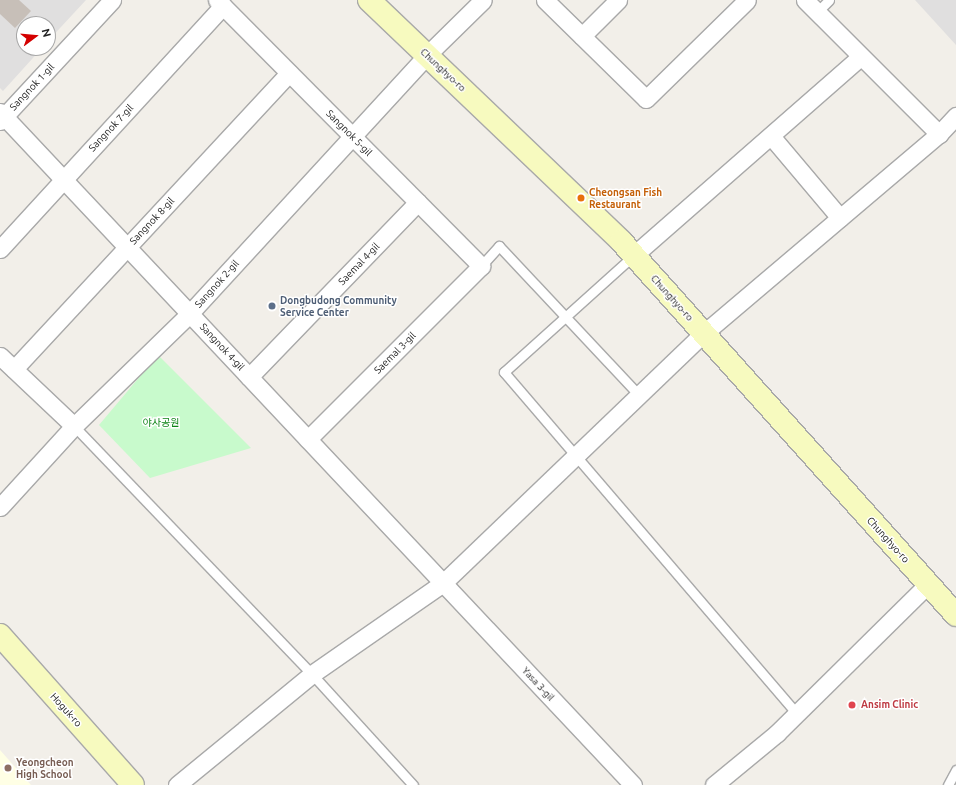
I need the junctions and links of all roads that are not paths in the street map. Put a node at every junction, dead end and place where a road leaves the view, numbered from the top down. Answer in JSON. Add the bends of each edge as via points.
{"nodes":[{"id":1,"x":112,"y":0,"type":"edge"},
{"id":2,"x":369,"y":0,"type":"edge"},
{"id":3,"x":483,"y":0,"type":"edge"},
{"id":4,"x":545,"y":0,"type":"edge"},
{"id":5,"x":618,"y":0,"type":"edge"},
{"id":6,"x":748,"y":0,"type":"edge"},
{"id":7,"x":220,"y":3,"type":"edge"},
{"id":8,"x":817,"y":4,"type":"edge"},
{"id":9,"x":582,"y":36,"type":"junction"},
{"id":10,"x":427,"y":55,"type":"junction"},
{"id":11,"x":860,"y":58,"type":"junction"},
{"id":12,"x":289,"y":72,"type":"junction"},
{"id":13,"x":2,"y":116,"type":"edge"},
{"id":14,"x":956,"y":116,"type":"edge"},
{"id":15,"x":939,"y":134,"type":"junction"},
{"id":16,"x":352,"y":136,"type":"junction"},
{"id":17,"x":771,"y":136,"type":"junction"},
{"id":18,"x":64,"y":180,"type":"junction"},
{"id":19,"x":418,"y":202,"type":"junction"},
{"id":20,"x":840,"y":218,"type":"junction"},
{"id":21,"x":128,"y":247,"type":"junction"},
{"id":22,"x":0,"y":249,"type":"edge"},
{"id":23,"x":634,"y":255,"type":"junction"},
{"id":24,"x":481,"y":266,"type":"junction"},
{"id":25,"x":190,"y":313,"type":"junction"},
{"id":26,"x":566,"y":317,"type":"junction"},
{"id":27,"x":703,"y":334,"type":"junction"},
{"id":28,"x":0,"y":356,"type":"edge"},
{"id":29,"x":14,"y":369,"type":"junction"},
{"id":30,"x":250,"y":377,"type":"junction"},
{"id":31,"x":639,"y":395,"type":"junction"},
{"id":32,"x":74,"y":426,"type":"junction"},
{"id":33,"x":308,"y":439,"type":"junction"},
{"id":34,"x":577,"y":455,"type":"junction"},
{"id":35,"x":0,"y":507,"type":"edge"},
{"id":36,"x":443,"y":583,"type":"junction"},
{"id":37,"x":928,"y":584,"type":"junction"},
{"id":38,"x":956,"y":615,"type":"edge"},
{"id":39,"x":0,"y":635,"type":"edge"},
{"id":40,"x":312,"y":674,"type":"junction"},
{"id":41,"x":797,"y":714,"type":"junction"},
{"id":42,"x":956,"y":770,"type":"edge"},
{"id":43,"x":133,"y":785,"type":"edge"},
{"id":44,"x":177,"y":785,"type":"edge"},
{"id":45,"x":413,"y":785,"type":"edge"},
{"id":46,"x":633,"y":785,"type":"edge"},
{"id":47,"x":714,"y":785,"type":"edge"},
{"id":48,"x":948,"y":785,"type":"edge"}],
"edges":[{"from":1,"to":13,"type":"street","name":"Sangnok 1-gil"},
{"from":2,"to":10,"type":"street","name":"Chunghyo-ro"},
{"from":3,"to":10,"type":"street","name":"Sangnok 2-gil"},
{"from":4,"to":9,"type":"street"},
{"from":5,"to":9,"type":"street"},
{"from":6,"to":9,"type":"street","via":[[646,99]]},
{"from":7,"to":12,"type":"street","name":"Sangnok 5-gil"},
{"from":7,"to":18,"type":"street","name":"Sangnok 7-gil"},
{"from":8,"to":11,"type":"street"},
{"from":10,"to":16,"type":"street","name":"Sangnok 2-gil"},
{"from":10,"to":23,"type":"street","name":"Chunghyo-ro","via":[[546,166]]},
{"from":11,"to":15,"type":"street"},
{"from":11,"to":17,"type":"street"},
{"from":12,"to":16,"type":"street","name":"Sangnok 5-gil"},
{"from":12,"to":21,"type":"street","name":"Sangnok 8-gil"},
{"from":13,"to":18,"type":"street","name":"Sangnok 4-gil"},
{"from":14,"to":15,"type":"street"},
{"from":15,"to":20,"type":"street"},
{"from":16,"to":19,"type":"street","name":"Sangnok 5-gil"},
{"from":16,"to":25,"type":"street","name":"Sangnok 2-gil"},
{"from":17,"to":20,"type":"street"},
{"from":17,"to":23,"type":"street"},
{"from":18,"to":21,"type":"street","name":"Sangnok 4-gil"},
{"from":18,"to":22,"type":"street","name":"Sangnok 7-gil"},
{"from":19,"to":24,"type":"street","name":"Sangnok 5-gil"},
{"from":19,"to":30,"type":"street","name":"Saemal 4-gil"},
{"from":20,"to":27,"type":"street"},
{"from":21,"to":25,"type":"street","name":"Sangnok 4-gil"},
{"from":21,"to":29,"type":"street","name":"Sangnok 8-gil"},
{"from":23,"to":26,"type":"lane"},
{"from":23,"to":27,"type":"street","name":"Chunghyo-ro"},
{"from":24,"to":26,"type":"lane","via":[[499,246]]},
{"from":24,"to":33,"type":"street","name":"Saemal 3-gil"},
{"from":25,"to":30,"type":"street","name":"Sangnok 4-gil"},
{"from":25,"to":32,"type":"street","name":"Sangnok 2-gil"},
{"from":26,"to":31,"type":"lane"},
{"from":26,"to":34,"type":"lane","via":[[504,372]]},
{"from":27,"to":31,"type":"street"},
{"from":27,"to":37,"type":"street","name":"Chunghyo-ro"},
{"from":28,"to":29,"type":"street"},
{"from":29,"to":32,"type":"street"},
{"from":30,"to":33,"type":"street","name":"Sangnok 4-gil"},
{"from":31,"to":34,"type":"street"},
{"from":32,"to":35,"type":"street","name":"Sangnok 2-gil"},
{"from":32,"to":40,"type":"lane"},
{"from":33,"to":36,"type":"street","name":"Sangnok 4-gil"},
{"from":34,"to":36,"type":"street"},
{"from":34,"to":41,"type":"lane"},
{"from":36,"to":40,"type":"street"},
{"from":36,"to":46,"type":"street","name":"Yasa 3-gil"},
{"from":37,"to":38,"type":"street","name":"Chunghyo-ro"},
{"from":37,"to":41,"type":"street"},
{"from":39,"to":43,"type":"street","name":"Hoguk-ro"},
{"from":40,"to":44,"type":"street"},
{"from":40,"to":45,"type":"lane"},
{"from":41,"to":47,"type":"street"},
{"from":42,"to":48,"type":"lane"}]}
